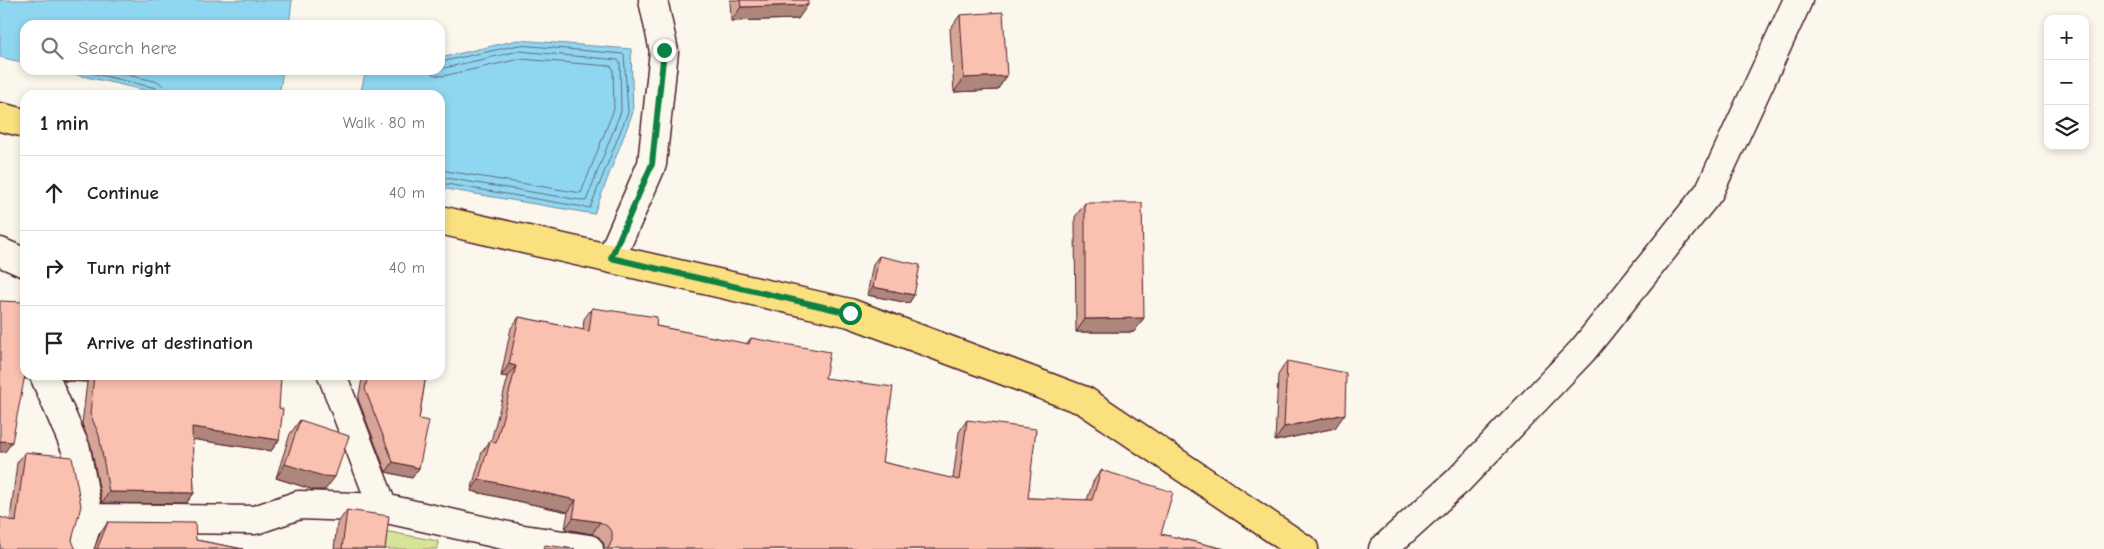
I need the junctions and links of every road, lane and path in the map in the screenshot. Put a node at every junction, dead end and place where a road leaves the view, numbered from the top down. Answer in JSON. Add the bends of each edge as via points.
{"nodes":[{"id":1,"x":652,"y":0,"type":"edge"},
{"id":2,"x":1798,"y":0,"type":"edge"},
{"id":3,"x":0,"y":117,"type":"edge"},
{"id":4,"x":20,"y":122,"type":"edge"},
{"id":5,"x":445,"y":221,"type":"edge"},
{"id":6,"x":0,"y":252,"type":"edge"},
{"id":7,"x":611,"y":258,"type":"junction"},
{"id":8,"x":20,"y":261,"type":"edge"},
{"id":9,"x":46,"y":380,"type":"edge"},
{"id":10,"x":334,"y":380,"type":"edge"},
{"id":11,"x":383,"y":508,"type":"junction"},
{"id":12,"x":89,"y":518,"type":"junction"},
{"id":13,"x":79,"y":549,"type":"edge"},
{"id":14,"x":589,"y":549,"type":"edge"},
{"id":15,"x":1304,"y":549,"type":"edge"},
{"id":16,"x":1383,"y":549,"type":"edge"}],
"edges":[{"from":1,"to":7,"type":"street","via":[[664,50],[652,164]]},
{"from":2,"to":16,"type":"street","via":[[1708,192],[1583,350],[1458,480]]},
{"from":3,"to":4,"type":"main road"},
{"from":5,"to":7,"type":"main road"},
{"from":6,"to":8,"type":"street"},
{"from":7,"to":15,"type":"main road","via":[[850,313],[1085,401]]},
{"from":9,"to":12,"type":"street","via":[[76,449]]},
{"from":10,"to":11,"type":"street"},
{"from":11,"to":12,"type":"street","via":[[299,505],[255,520]]},
{"from":11,"to":14,"type":"street","via":[[517,538]]},
{"from":12,"to":13,"type":"street"}]}
